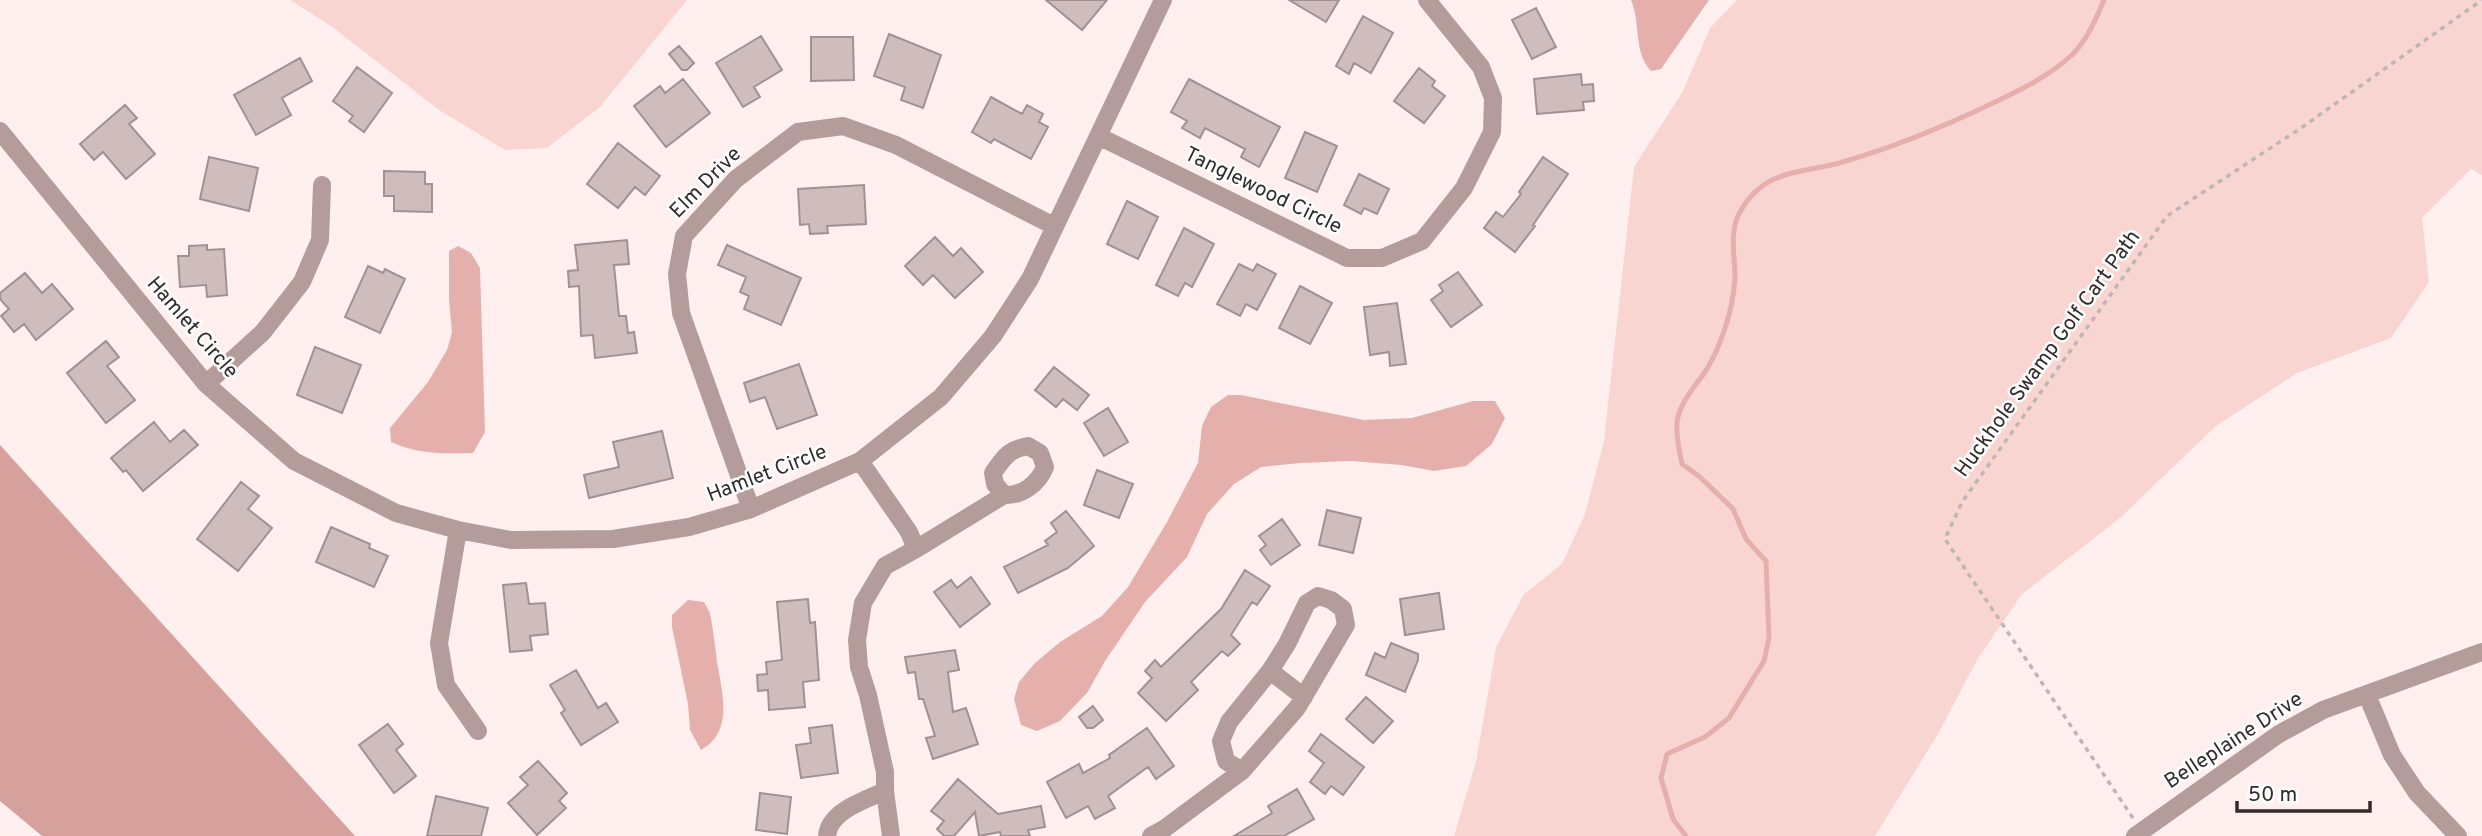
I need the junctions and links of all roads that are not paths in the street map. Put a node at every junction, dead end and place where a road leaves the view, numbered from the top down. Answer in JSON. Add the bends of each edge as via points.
{"nodes":[{"id":1,"x":1163,"y":0,"type":"edge"},
{"id":2,"x":1427,"y":0,"type":"edge"},
{"id":3,"x":0,"y":131,"type":"edge"},
{"id":4,"x":1098,"y":136,"type":"junction"},
{"id":5,"x":322,"y":185,"type":"dead end"},
{"id":6,"x":1054,"y":226,"type":"junction"},
{"id":7,"x":206,"y":384,"type":"junction"},
{"id":8,"x":860,"y":461,"type":"junction"},
{"id":9,"x":1004,"y":495,"type":"dead end"},
{"id":10,"x":751,"y":509,"type":"junction"},
{"id":11,"x":458,"y":530,"type":"junction"},
{"id":12,"x":916,"y":549,"type":"junction"},
{"id":13,"x":2482,"y":652,"type":"edge"},
{"id":14,"x":1270,"y":671,"type":"junction"},
{"id":15,"x":2367,"y":695,"type":"junction"},
{"id":16,"x":1304,"y":697,"type":"junction"},
{"id":17,"x":478,"y":731,"type":"dead end"},
{"id":18,"x":1242,"y":771,"type":"junction"},
{"id":19,"x":885,"y":791,"type":"junction"},
{"id":20,"x":2141,"y":834,"type":"edge"},
{"id":21,"x":827,"y":836,"type":"edge"},
{"id":22,"x":891,"y":836,"type":"edge"},
{"id":23,"x":1151,"y":836,"type":"edge"},
{"id":24,"x":2458,"y":836,"type":"edge"}],
"edges":[{"from":1,"to":4,"type":"street","name":"Hamlet Circle"},
{"from":2,"to":4,"type":"street","name":"Tanglewood Circle","via":[[1481,67],[1493,98],[1492,132],[1464,188],[1422,241],[1392,254],[1347,257]]},
{"from":3,"to":7,"type":"street","name":"Hamlet Circle"},
{"from":4,"to":6,"type":"street","name":"Hamlet Circle"},
{"from":5,"to":7,"type":"street","via":[[320,240],[302,282],[263,332]]},
{"from":6,"to":8,"type":"street","name":"Hamlet Circle","via":[[1030,279],[993,336],[941,397]]},
{"from":6,"to":10,"type":"street","name":"Elm Drive","via":[[896,145],[843,126],[797,132],[736,179],[684,236],[677,274],[681,313]]},
{"from":7,"to":11,"type":"street","name":"Hamlet Circle","via":[[294,461],[396,513]]},
{"from":8,"to":10,"type":"street","name":"Hamlet Circle"},
{"from":8,"to":12,"type":"street"},
{"from":9,"to":12,"type":"street"},
{"from":10,"to":11,"type":"street","name":"Hamlet Circle","via":[[689,527],[613,539],[511,540]]},
{"from":11,"to":17,"type":"street","via":[[439,643],[446,685]]},
{"from":12,"to":19,"type":"street","via":[[885,566],[863,603],[857,640]]},
{"from":13,"to":15,"type":"street","name":"Belleplaine Drive"},
{"from":14,"to":16,"type":"street"},
{"from":14,"to":16,"type":"street","via":[[1307,603],[1318,596],[1343,609],[1346,625]]},
{"from":14,"to":18,"type":"street","via":[[1229,722],[1221,741],[1226,761]]},
{"from":15,"to":20,"type":"street","name":"Belleplaine Drive","via":[[2323,710],[2279,734]]},
{"from":15,"to":24,"type":"street","via":[[2392,755],[2417,793]]},
{"from":16,"to":18,"type":"street"},
{"from":18,"to":23,"type":"street"},
{"from":19,"to":21,"type":"street","via":[[839,814]]},
{"from":19,"to":22,"type":"street"}]}
